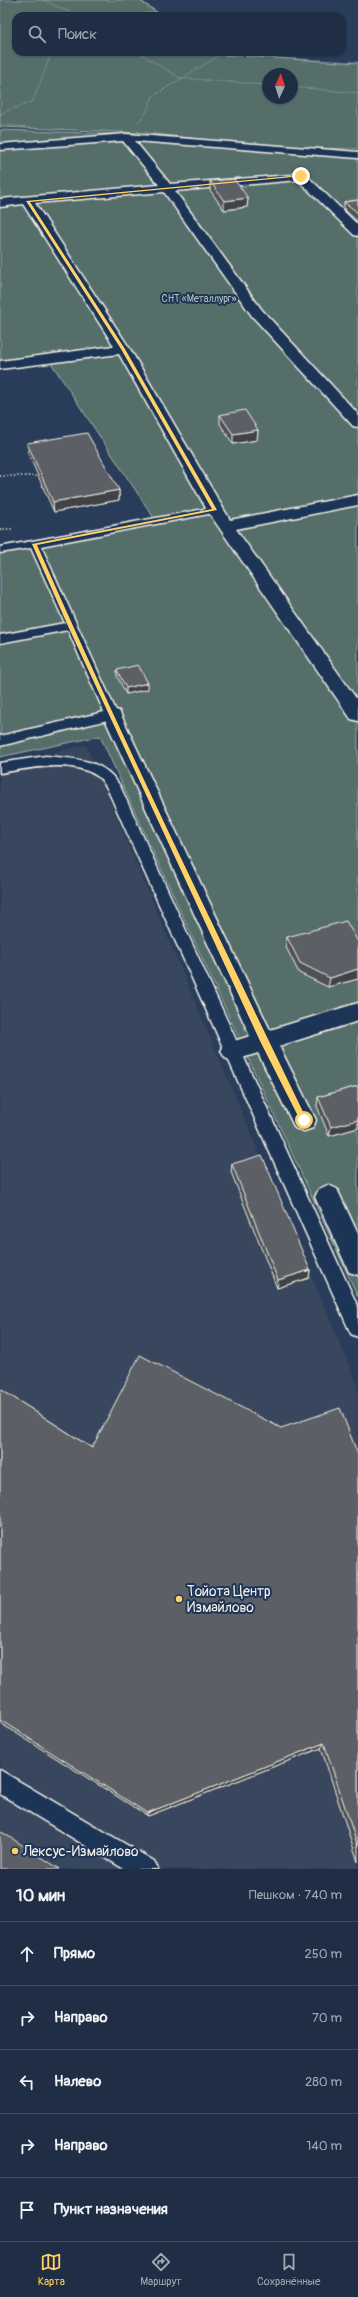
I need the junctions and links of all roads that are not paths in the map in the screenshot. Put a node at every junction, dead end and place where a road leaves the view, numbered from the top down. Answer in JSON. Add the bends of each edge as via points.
{"nodes":[{"id":1,"x":126,"y":137,"type":"junction"},
{"id":2,"x":0,"y":147,"type":"edge"},
{"id":3,"x":358,"y":155,"type":"edge"},
{"id":4,"x":166,"y":188,"type":"junction"},
{"id":5,"x":27,"y":201,"type":"junction"},
{"id":6,"x":0,"y":203,"type":"edge"},
{"id":7,"x":358,"y":232,"type":"edge"},
{"id":8,"x":123,"y":349,"type":"junction"},
{"id":9,"x":0,"y":365,"type":"edge"},
{"id":10,"x":358,"y":424,"type":"edge"},
{"id":11,"x":358,"y":500,"type":"edge"},
{"id":12,"x":215,"y":510,"type":"junction"},
{"id":13,"x":226,"y":526,"type":"junction"},
{"id":14,"x":35,"y":544,"type":"junction"},
{"id":15,"x":0,"y":550,"type":"edge"},
{"id":16,"x":70,"y":626,"type":"junction"},
{"id":17,"x":0,"y":640,"type":"edge"},
{"id":18,"x":112,"y":714,"type":"junction"},
{"id":19,"x":358,"y":715,"type":"edge"},
{"id":20,"x":0,"y":741,"type":"edge"},
{"id":21,"x":0,"y":768,"type":"edge"},
{"id":22,"x":358,"y":1012,"type":"edge"},
{"id":23,"x":264,"y":1041,"type":"junction"},
{"id":24,"x":233,"y":1051,"type":"junction"},
{"id":25,"x":304,"y":1120,"type":"dead end"},
{"id":26,"x":328,"y":1197,"type":"dead end"},
{"id":27,"x":358,"y":1263,"type":"edge"},
{"id":28,"x":358,"y":1328,"type":"edge"},
{"id":29,"x":0,"y":1781,"type":"edge"},
{"id":30,"x":146,"y":1869,"type":"edge"}],
"edges":[{"from":1,"to":2,"type":"street"},
{"from":1,"to":3,"type":"street"},
{"from":1,"to":4,"type":"street"},
{"from":4,"to":5,"type":"street"},
{"from":4,"to":7,"type":"street","via":[[301,176]]},
{"from":4,"to":10,"type":"street","via":[[257,313]]},
{"from":5,"to":6,"type":"street"},
{"from":5,"to":8,"type":"street"},
{"from":8,"to":9,"type":"street"},
{"from":8,"to":12,"type":"street"},
{"from":11,"to":13,"type":"street"},
{"from":12,"to":13,"type":"street"},
{"from":12,"to":14,"type":"lane"},
{"from":13,"to":19,"type":"street"},
{"from":14,"to":15,"type":"lane"},
{"from":14,"to":16,"type":"lane"},
{"from":16,"to":17,"type":"lane"},
{"from":16,"to":18,"type":"lane"},
{"from":18,"to":20,"type":"lane"},
{"from":18,"to":23,"type":"street"},
{"from":21,"to":24,"type":"lane","via":[[46,761],[84,765],[103,773],[113,786]]},
{"from":22,"to":23,"type":"street"},
{"from":23,"to":24,"type":"street"},
{"from":23,"to":25,"type":"street"},
{"from":24,"to":28,"type":"lane"},
{"from":26,"to":27,"type":"street"},
{"from":29,"to":30,"type":"lane"}]}
